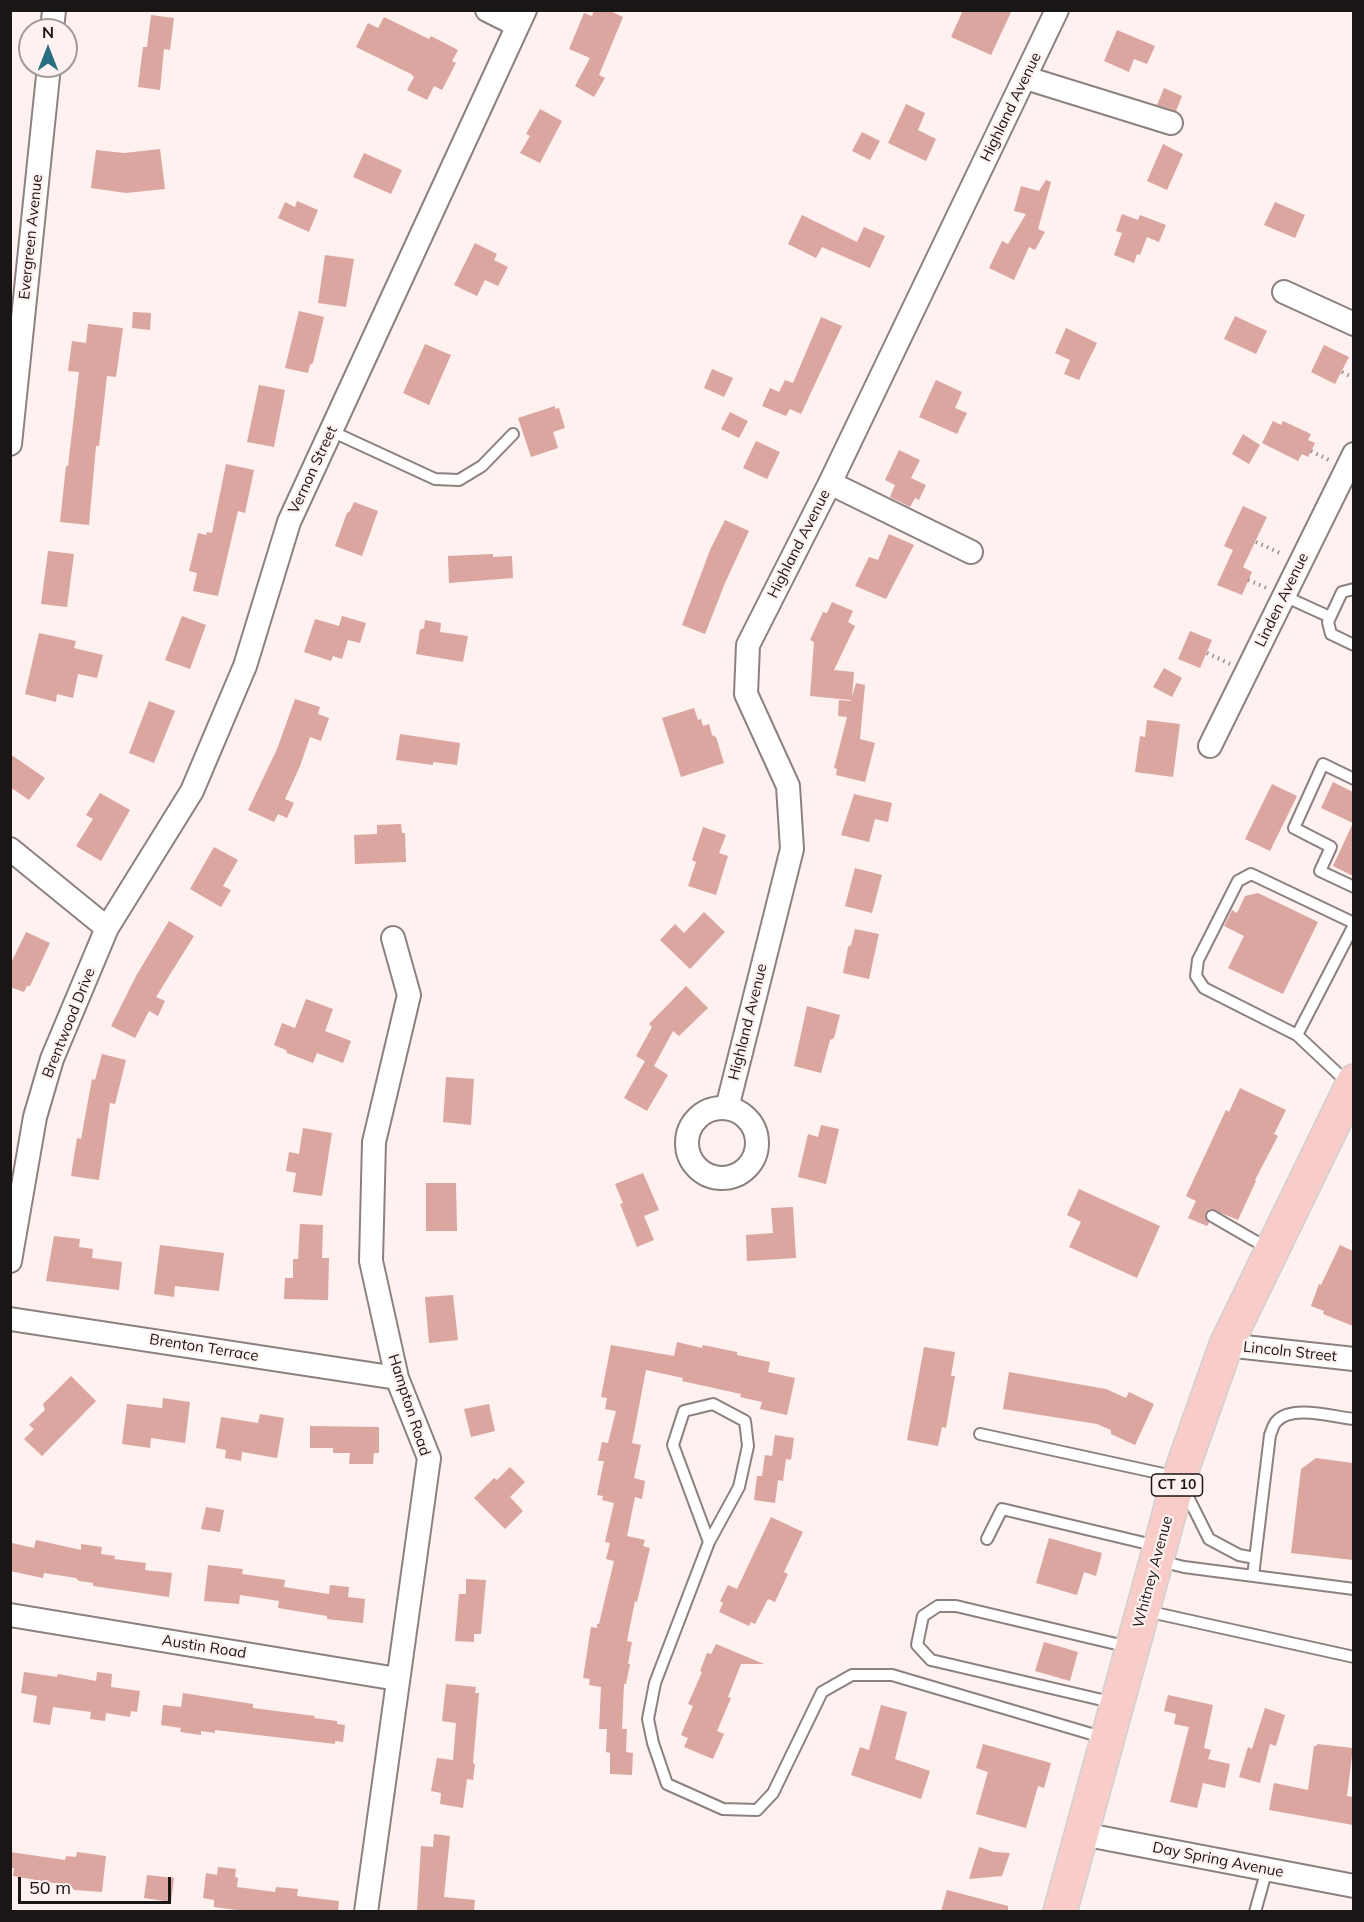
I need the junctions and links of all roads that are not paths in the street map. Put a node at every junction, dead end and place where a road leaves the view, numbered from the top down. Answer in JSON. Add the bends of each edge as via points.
{"nodes":[{"id":1,"x":487,"y":10,"type":"edge"},
{"id":2,"x":1057,"y":10,"type":"edge"},
{"id":3,"x":521,"y":18,"type":"edge"},
{"id":4,"x":48,"y":78,"type":"edge"},
{"id":5,"x":1026,"y":78,"type":"junction"},
{"id":6,"x":1171,"y":123,"type":"dead end"},
{"id":7,"x":1284,"y":291,"type":"dead end"},
{"id":8,"x":1353,"y":324,"type":"edge"},
{"id":9,"x":331,"y":431,"type":"junction"},
{"id":10,"x":513,"y":434,"type":"dead end"},
{"id":11,"x":10,"y":444,"type":"edge"},
{"id":12,"x":1353,"y":454,"type":"edge"},
{"id":13,"x":830,"y":483,"type":"junction"},
{"id":14,"x":971,"y":552,"type":"dead end"},
{"id":15,"x":1353,"y":590,"type":"edge"},
{"id":16,"x":1284,"y":596,"type":"junction"},
{"id":17,"x":1330,"y":617,"type":"junction"},
{"id":18,"x":1353,"y":645,"type":"edge"},
{"id":19,"x":1210,"y":746,"type":"dead end"},
{"id":20,"x":1353,"y":779,"type":"edge"},
{"id":21,"x":10,"y":849,"type":"edge"},
{"id":22,"x":1353,"y":887,"type":"edge"},
{"id":23,"x":1353,"y":924,"type":"edge"},
{"id":24,"x":107,"y":928,"type":"junction"},
{"id":25,"x":393,"y":938,"type":"dead end"},
{"id":26,"x":1297,"y":1035,"type":"junction"},
{"id":27,"x":1353,"y":1084,"type":"edge"},
{"id":28,"x":727,"y":1108,"type":"dead end"},
{"id":29,"x":1212,"y":1216,"type":"dead end"},
{"id":30,"x":1271,"y":1250,"type":"junction"},
{"id":31,"x":10,"y":1261,"type":"edge"},
{"id":32,"x":10,"y":1319,"type":"edge"},
{"id":33,"x":1226,"y":1344,"type":"junction"},
{"id":34,"x":1353,"y":1359,"type":"edge"},
{"id":35,"x":397,"y":1378,"type":"junction"},
{"id":36,"x":1353,"y":1419,"type":"edge"},
{"id":37,"x":980,"y":1434,"type":"dead end"},
{"id":38,"x":1179,"y":1478,"type":"junction"},
{"id":39,"x":987,"y":1539,"type":"dead end"},
{"id":40,"x":709,"y":1542,"type":"junction"},
{"id":41,"x":1158,"y":1553,"type":"junction"},
{"id":42,"x":1255,"y":1558,"type":"junction"},
{"id":43,"x":1253,"y":1576,"type":"junction"},
{"id":44,"x":1353,"y":1589,"type":"edge"},
{"id":45,"x":1142,"y":1610,"type":"junction"},
{"id":46,"x":10,"y":1615,"type":"edge"},
{"id":47,"x":1132,"y":1647,"type":"junction"},
{"id":48,"x":1353,"y":1657,"type":"edge"},
{"id":49,"x":397,"y":1679,"type":"junction"},
{"id":50,"x":1117,"y":1703,"type":"junction"},
{"id":51,"x":1108,"y":1739,"type":"junction"},
{"id":52,"x":1082,"y":1834,"type":"junction"},
{"id":53,"x":1267,"y":1869,"type":"junction"},
{"id":54,"x":1353,"y":1886,"type":"edge"},
{"id":55,"x":366,"y":1911,"type":"edge"},
{"id":56,"x":1060,"y":1911,"type":"edge"},
{"id":57,"x":1255,"y":1911,"type":"edge"}],
"edges":[{"from":1,"to":3,"type":"street"},
{"from":2,"to":5,"type":"street","name":"Highland Avenue"},
{"from":3,"to":9,"type":"street","name":"Vernon Street"},
{"from":4,"to":11,"type":"street","name":"Evergreen Avenue"},
{"from":5,"to":6,"type":"street"},
{"from":5,"to":13,"type":"street","name":"Highland Avenue"},
{"from":7,"to":8,"type":"street"},
{"from":9,"to":10,"type":"lane","via":[[435,479],[459,480],[482,466]]},
{"from":9,"to":24,"type":"street","name":"Vernon Street","via":[[289,522],[245,666],[192,790]]},
{"from":12,"to":16,"type":"street","name":"Linden Avenue"},
{"from":13,"to":14,"type":"street"},
{"from":13,"to":28,"type":"street","name":"Highland Avenue","via":[[748,645],[746,694],[788,786],[792,849]]},
{"from":15,"to":17,"type":"lane","via":[[1342,592]]},
{"from":16,"to":17,"type":"lane"},
{"from":16,"to":19,"type":"street","name":"Linden Avenue"},
{"from":17,"to":18,"type":"lane","via":[[1331,634]]},
{"from":20,"to":22,"type":"lane","via":[[1323,764],[1294,828],[1331,847],[1320,871]]},
{"from":21,"to":24,"type":"street"},
{"from":23,"to":26,"type":"lane"},
{"from":23,"to":26,"type":"lane","via":[[1251,874],[1238,881],[1198,960],[1196,976],[1204,988]]},
{"from":24,"to":31,"type":"street","name":"Brentwood Drive","via":[[52,1059],[35,1117]]},
{"from":25,"to":35,"type":"street","name":"Hampton Road","via":[[409,995],[374,1142],[371,1261]]},
{"from":26,"to":27,"type":"lane"},
{"from":27,"to":30,"type":"main road","name":"Whitney Avenue","number":"CT 10"},
{"from":29,"to":30,"type":"lane"},
{"from":30,"to":33,"type":"main road","name":"Whitney Avenue","number":"CT 10"},
{"from":32,"to":35,"type":"street","name":"Brenton Terrace"},
{"from":33,"to":34,"type":"street","name":"Lincoln Street"},
{"from":33,"to":38,"type":"main road","name":"Whitney Avenue","number":"CT 10"},
{"from":35,"to":49,"type":"street","name":"Hampton Road","via":[[429,1458]]},
{"from":36,"to":42,"type":"lane","via":[[1295,1412],[1275,1423],[1270,1435]]},
{"from":37,"to":38,"type":"lane"},
{"from":38,"to":41,"type":"main road","name":"Whitney Avenue","number":"CT 10"},
{"from":38,"to":42,"type":"lane","via":[[1209,1539],[1239,1555]]},
{"from":39,"to":41,"type":"lane","via":[[1002,1509]]},
{"from":40,"to":40,"type":"lane","via":[[739,1487],[748,1446],[744,1421],[713,1404],[684,1411],[673,1446]]},
{"from":40,"to":51,"type":"lane","via":[[655,1683],[648,1719],[652,1743],[668,1784],[723,1809],[757,1810],[772,1793],[822,1692],[852,1675],[892,1675]]},
{"from":41,"to":43,"type":"lane","via":[[1184,1567]]},
{"from":41,"to":45,"type":"main road","name":"Whitney Avenue","number":"CT 10"},
{"from":42,"to":43,"type":"lane"},
{"from":43,"to":44,"type":"lane"},
{"from":45,"to":47,"type":"main road","name":"Whitney Avenue","number":"CT 10"},
{"from":45,"to":48,"type":"lane"},
{"from":46,"to":49,"type":"street","name":"Austin Road"},
{"from":47,"to":50,"type":"main road","name":"Whitney Avenue","number":"CT 10"},
{"from":47,"to":50,"type":"lane","via":[[956,1606],[938,1606],[923,1616],[917,1645],[931,1660]]},
{"from":49,"to":55,"type":"street","name":"Hampton Road"},
{"from":50,"to":51,"type":"main road","name":"Whitney Avenue","number":"CT 10"},
{"from":51,"to":52,"type":"main road","name":"Whitney Avenue","number":"CT 10"},
{"from":52,"to":53,"type":"street","name":"Day Spring Avenue"},
{"from":52,"to":56,"type":"main road","name":"Whitney Avenue","number":"CT 10"},
{"from":53,"to":54,"type":"street","name":"Day Spring Avenue"},
{"from":53,"to":57,"type":"lane"}]}
